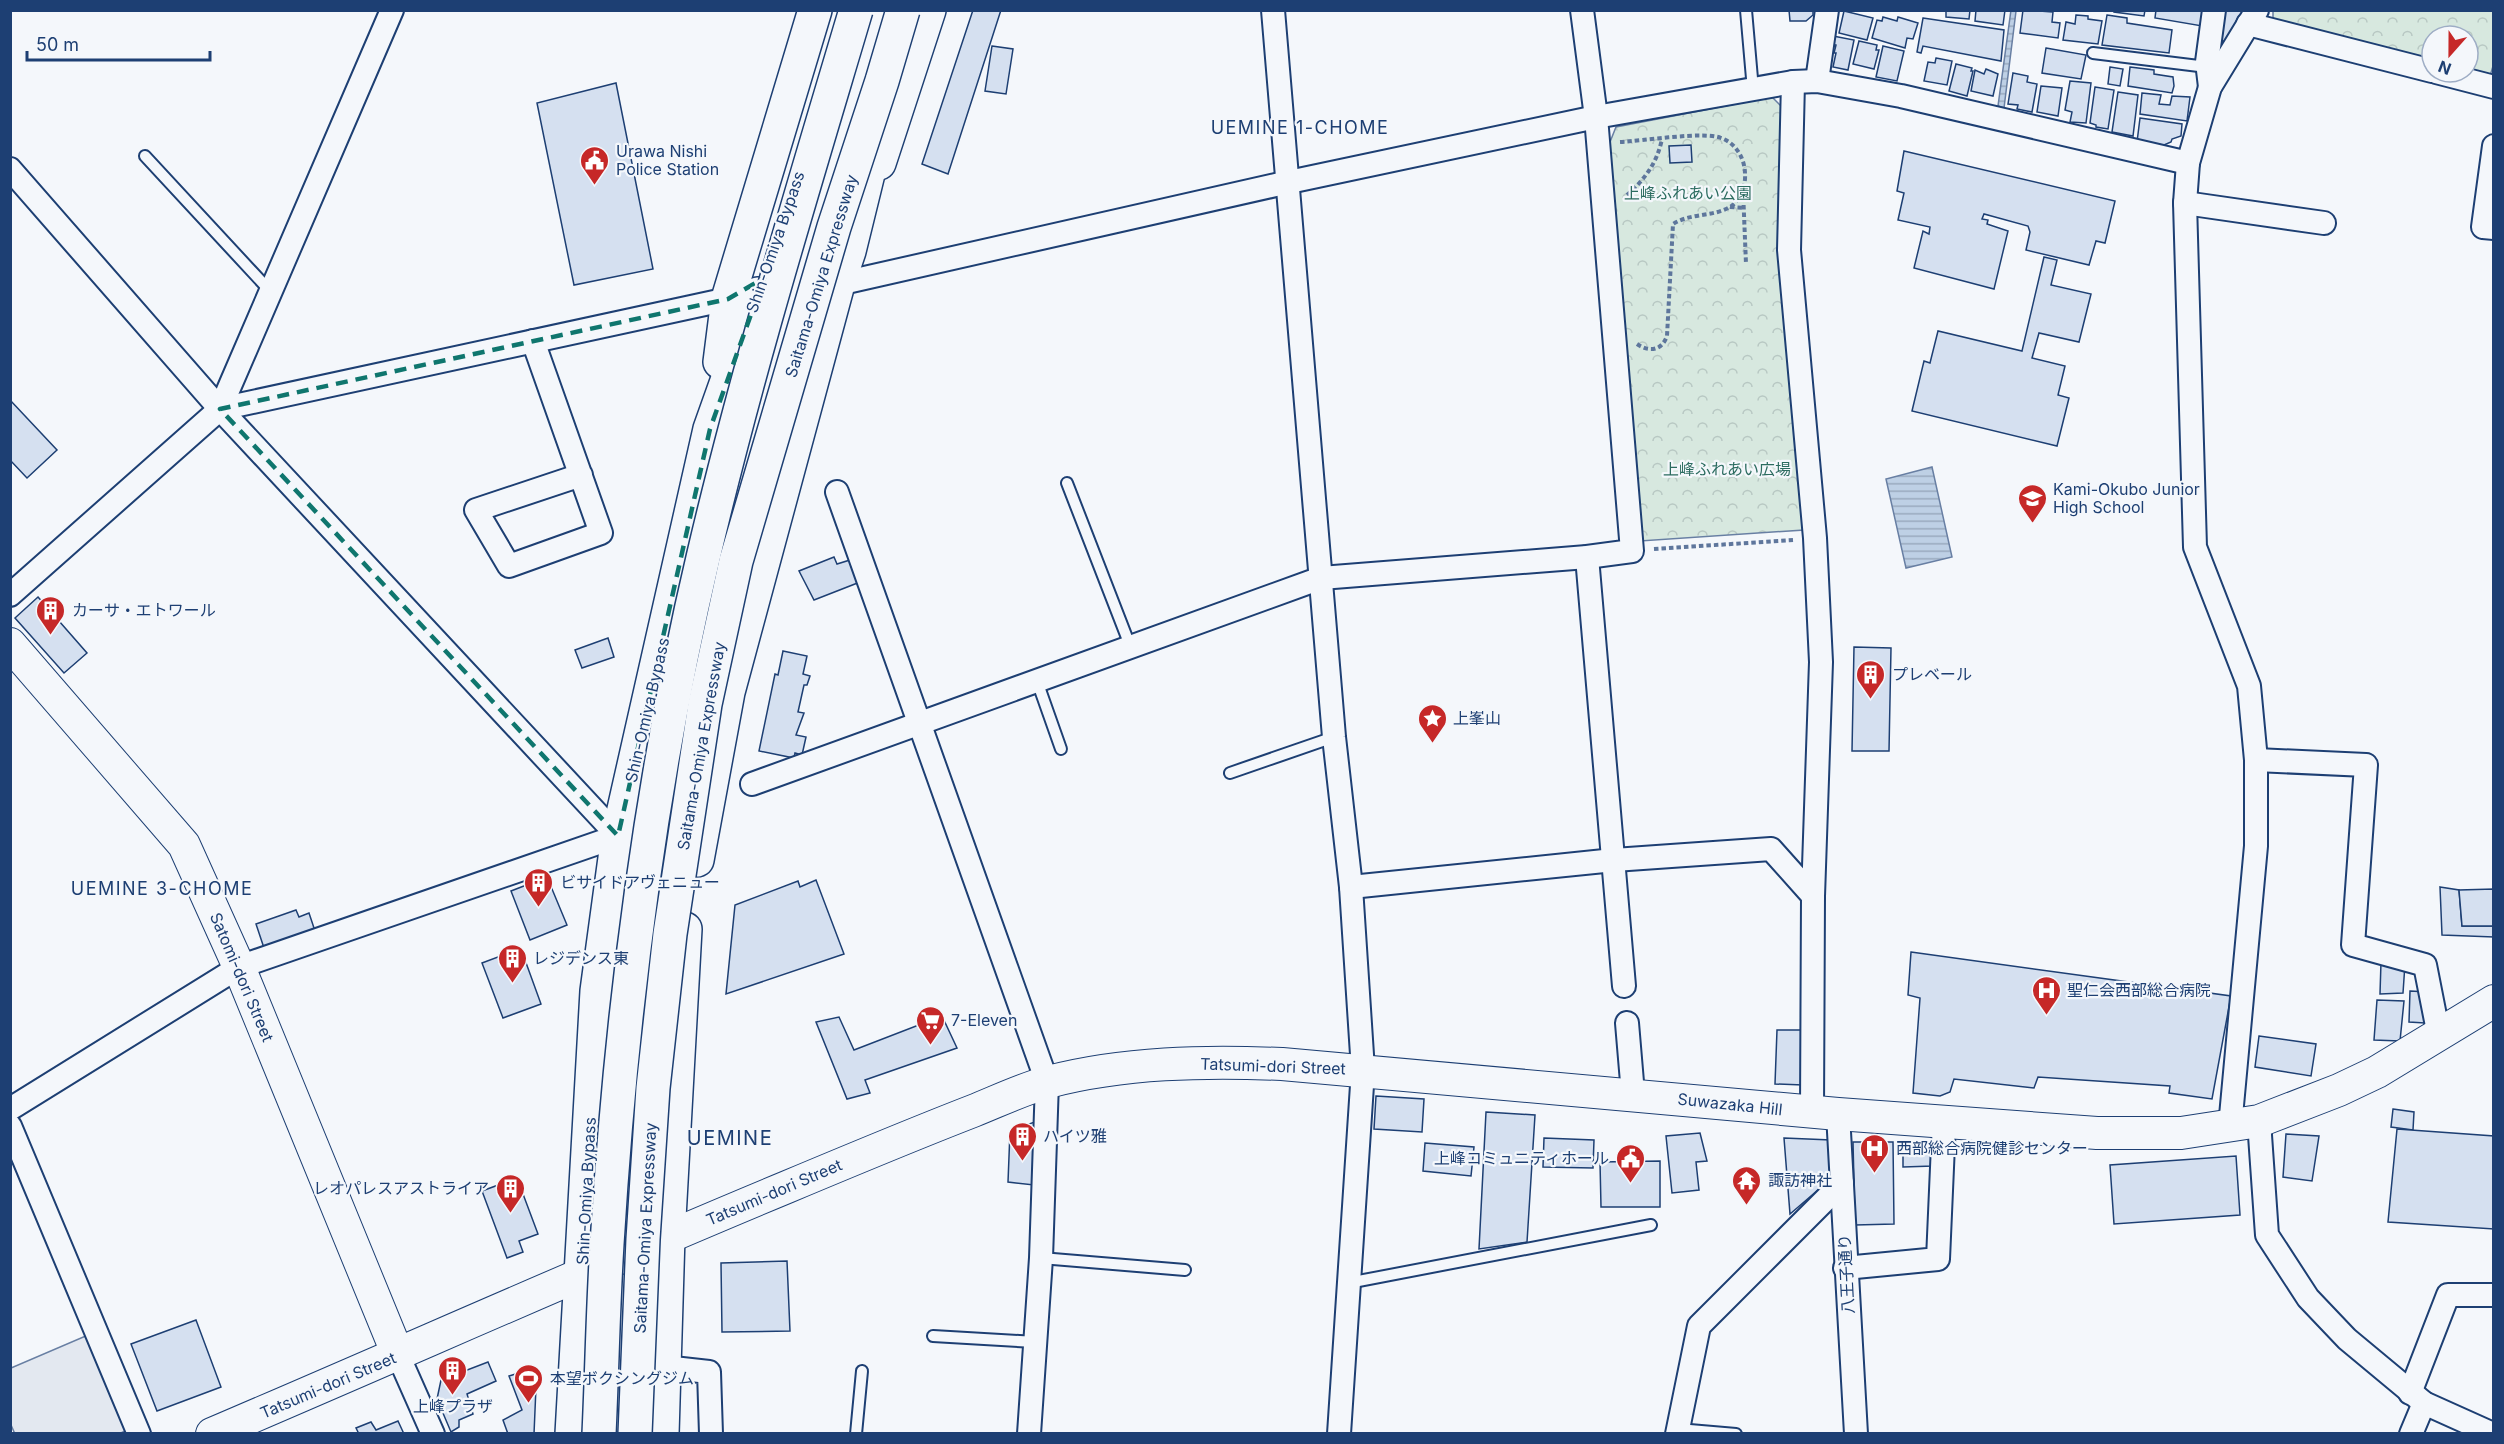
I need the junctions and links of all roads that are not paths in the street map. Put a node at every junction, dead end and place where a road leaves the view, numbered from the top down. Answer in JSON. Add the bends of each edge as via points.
{"nodes":[{"id":1,"x":392,"y":10,"type":"edge"},
{"id":2,"x":815,"y":10,"type":"edge"},
{"id":3,"x":851,"y":10,"type":"edge"},
{"id":4,"x":856,"y":10,"type":"edge"},
{"id":5,"x":903,"y":10,"type":"edge"},
{"id":6,"x":909,"y":10,"type":"edge"},
{"id":7,"x":929,"y":10,"type":"edge"},
{"id":8,"x":1273,"y":10,"type":"edge"},
{"id":9,"x":1582,"y":10,"type":"edge"},
{"id":10,"x":1746,"y":10,"type":"edge"},
{"id":11,"x":1827,"y":10,"type":"edge"},
{"id":12,"x":2214,"y":10,"type":"edge"},
{"id":13,"x":2253,"y":17,"type":"edge"},
{"id":14,"x":2093,"y":53,"type":"dead end"},
{"id":15,"x":2420,"y":67,"type":"edge"},
{"id":16,"x":2209,"y":77,"type":"junction"},
{"id":17,"x":882,"y":81,"type":"junction"},
{"id":18,"x":1817,"y":81,"type":"junction"},
{"id":19,"x":1794,"y":82,"type":"junction"},
{"id":20,"x":1753,"y":90,"type":"junction"},
{"id":21,"x":1596,"y":117,"type":"junction"},
{"id":22,"x":2493,"y":146,"type":"edge"},
{"id":23,"x":146,"y":156,"type":"dead end"},
{"id":24,"x":2188,"y":163,"type":"junction"},
{"id":25,"x":10,"y":169,"type":"edge"},
{"id":26,"x":1289,"y":182,"type":"junction"},
{"id":27,"x":2185,"y":203,"type":"junction"},
{"id":28,"x":2324,"y":223,"type":"dead end"},
{"id":29,"x":2493,"y":228,"type":"edge"},
{"id":30,"x":849,"y":252,"type":"junction"},
{"id":31,"x":764,"y":278,"type":"junction"},
{"id":32,"x":838,"y":284,"type":"junction"},
{"id":33,"x":271,"y":292,"type":"junction"},
{"id":34,"x":728,"y":299,"type":"junction"},
{"id":35,"x":533,"y":341,"type":"junction"},
{"id":36,"x":220,"y":409,"type":"junction"},
{"id":37,"x":711,"y":429,"type":"junction"},
{"id":38,"x":580,"y":475,"type":"junction"},
{"id":39,"x":1067,"y":483,"type":"dead end"},
{"id":40,"x":837,"y":492,"type":"dead end"},
{"id":41,"x":1587,"y":557,"type":"junction"},
{"id":42,"x":1321,"y":578,"type":"junction"},
{"id":43,"x":10,"y":595,"type":"edge"},
{"id":44,"x":10,"y":644,"type":"edge"},
{"id":45,"x":1131,"y":648,"type":"junction"},
{"id":46,"x":1037,"y":681,"type":"junction"},
{"id":47,"x":921,"y":722,"type":"junction"},
{"id":48,"x":1335,"y":737,"type":"junction"},
{"id":49,"x":1061,"y":748,"type":"dead end"},
{"id":50,"x":2256,"y":760,"type":"junction"},
{"id":51,"x":1230,"y":773,"type":"dead end"},
{"id":52,"x":752,"y":784,"type":"dead end"},
{"id":53,"x":618,"y":836,"type":"junction"},
{"id":54,"x":1614,"y":860,"type":"junction"},
{"id":55,"x":1351,"y":887,"type":"junction"},
{"id":56,"x":1813,"y":896,"type":"junction"},
{"id":57,"x":239,"y":967,"type":"junction"},
{"id":58,"x":1624,"y":986,"type":"dead end"},
{"id":59,"x":2493,"y":1001,"type":"edge"},
{"id":60,"x":1627,"y":1023,"type":"dead end"},
{"id":61,"x":2439,"y":1036,"type":"junction"},
{"id":62,"x":1363,"y":1070,"type":"junction"},
{"id":63,"x":1047,"y":1082,"type":"junction"},
{"id":64,"x":1633,"y":1094,"type":"junction"},
{"id":65,"x":10,"y":1109,"type":"edge"},
{"id":66,"x":1825,"y":1113,"type":"junction"},
{"id":67,"x":1944,"y":1122,"type":"junction"},
{"id":68,"x":2245,"y":1124,"type":"junction"},
{"id":69,"x":10,"y":1126,"type":"edge"},
{"id":70,"x":1842,"y":1183,"type":"junction"},
{"id":71,"x":1651,"y":1225,"type":"dead end"},
{"id":72,"x":668,"y":1236,"type":"junction"},
{"id":73,"x":1041,"y":1258,"type":"junction"},
{"id":74,"x":1845,"y":1268,"type":"junction"},
{"id":75,"x":1185,"y":1270,"type":"dead end"},
{"id":76,"x":580,"y":1274,"type":"junction"},
{"id":77,"x":1348,"y":1283,"type":"junction"},
{"id":78,"x":2493,"y":1295,"type":"edge"},
{"id":79,"x":933,"y":1336,"type":"dead end"},
{"id":80,"x":1035,"y":1342,"type":"junction"},
{"id":81,"x":398,"y":1355,"type":"junction"},
{"id":82,"x":664,"y":1367,"type":"junction"},
{"id":83,"x":862,"y":1371,"type":"dead end"},
{"id":84,"x":2417,"y":1398,"type":"junction"},
{"id":85,"x":1678,"y":1431,"type":"edge"},
{"id":86,"x":139,"y":1434,"type":"edge"},
{"id":87,"x":212,"y":1434,"type":"edge"},
{"id":88,"x":433,"y":1434,"type":"edge"},
{"id":89,"x":572,"y":1434,"type":"edge"},
{"id":90,"x":599,"y":1434,"type":"edge"},
{"id":91,"x":635,"y":1434,"type":"edge"},
{"id":92,"x":662,"y":1434,"type":"edge"},
{"id":93,"x":711,"y":1434,"type":"edge"},
{"id":94,"x":856,"y":1434,"type":"edge"},
{"id":95,"x":1029,"y":1434,"type":"edge"},
{"id":96,"x":1339,"y":1434,"type":"edge"},
{"id":97,"x":1736,"y":1434,"type":"edge"},
{"id":98,"x":1856,"y":1434,"type":"edge"},
{"id":99,"x":2410,"y":1434,"type":"edge"},
{"id":100,"x":2493,"y":1434,"type":"edge"}],
"edges":[{"from":1,"to":33,"type":"street"},
{"from":2,"to":34,"type":"highway"},
{"from":3,"to":31,"type":"highway","name":"Shin-Omiya Bypass"},
{"from":4,"to":90,"type":"highway","name":"Saitama-Omiya Expressway","bridge":true,"via":[[758,346],[702,559],[671,711],[635,934],[619,1087]]},
{"from":5,"to":17,"type":"highway","name":"Saitama-Omiya Expressway","bridge":true},
{"from":6,"to":17,"type":"highway","bridge":true},
{"from":6,"to":30,"type":"highway"},
{"from":7,"to":30,"type":"highway"},
{"from":8,"to":26,"type":"street"},
{"from":9,"to":21,"type":"street"},
{"from":10,"to":20,"type":"lane"},
{"from":11,"to":18,"type":"street"},
{"from":12,"to":16,"type":"street"},
{"from":13,"to":15,"type":"street"},
{"from":13,"to":16,"type":"street"},
{"from":14,"to":16,"type":"lane"},
{"from":16,"to":24,"type":"street"},
{"from":17,"to":91,"type":"highway","name":"Saitama-Omiya Expressway","bridge":true,"via":[[834,227],[736,561],[705,704],[670,934],[653,1088]]},
{"from":18,"to":19,"type":"street"},
{"from":18,"to":24,"type":"street","via":[[1901,96]]},
{"from":19,"to":20,"type":"street"},
{"from":19,"to":56,"type":"street","name":"八王子通り","via":[[1789,250],[1815,538],[1821,662]]},
{"from":20,"to":21,"type":"street"},
{"from":21,"to":26,"type":"street"},
{"from":21,"to":41,"type":"street","via":[[1632,551]]},
{"from":22,"to":29,"type":"street","via":[[2483,227]]},
{"from":23,"to":33,"type":"lane"},
{"from":24,"to":27,"type":"street"},
{"from":25,"to":36,"type":"street"},
{"from":26,"to":32,"type":"street"},
{"from":26,"to":42,"type":"street"},
{"from":27,"to":28,"type":"street"},
{"from":27,"to":50,"type":"street","via":[[2195,547],[2249,686]]},
{"from":30,"to":32,"type":"highway"},
{"from":31,"to":34,"type":"street"},
{"from":31,"to":37,"type":"highway","name":"Shin-Omiya Bypass"},
{"from":32,"to":72,"type":"highway","via":[[728,692],[692,884],[685,929]]},
{"from":33,"to":36,"type":"street"},
{"from":34,"to":35,"type":"street"},
{"from":34,"to":37,"type":"highway"},
{"from":35,"to":36,"type":"street"},
{"from":35,"to":38,"type":"street"},
{"from":36,"to":43,"type":"street"},
{"from":36,"to":53,"type":"street"},
{"from":37,"to":53,"type":"highway","name":"Shin-Omiya Bypass"},
{"from":38,"to":38,"type":"street","via":[[602,533],[509,566],[476,510]]},
{"from":39,"to":45,"type":"lane"},
{"from":40,"to":47,"type":"street"},
{"from":41,"to":42,"type":"street"},
{"from":41,"to":54,"type":"street"},
{"from":42,"to":45,"type":"street"},
{"from":42,"to":48,"type":"street"},
{"from":44,"to":57,"type":"main road","name":"Satomi-dori Street","via":[[184,845]]},
{"from":45,"to":46,"type":"street"},
{"from":46,"to":47,"type":"street"},
{"from":46,"to":49,"type":"lane"},
{"from":47,"to":52,"type":"street"},
{"from":47,"to":63,"type":"street"},
{"from":48,"to":51,"type":"lane"},
{"from":48,"to":55,"type":"street"},
{"from":50,"to":61,"type":"street","via":[[2366,765],[2353,945],[2425,965]]},
{"from":50,"to":68,"type":"street"},
{"from":53,"to":57,"type":"street"},
{"from":53,"to":76,"type":"highway","name":"Shin-Omiya Bypass","via":[[597,991]]},
{"from":54,"to":55,"type":"street"},
{"from":54,"to":56,"type":"street","via":[[1771,849]]},
{"from":54,"to":58,"type":"street"},
{"from":55,"to":62,"type":"street"},
{"from":56,"to":66,"type":"street","name":"八王子通り"},
{"from":57,"to":65,"type":"street"},
{"from":57,"to":81,"type":"main road","name":"Satomi-dori Street"},
{"from":59,"to":61,"type":"main road","name":"Suwazaka Hill"},
{"from":60,"to":64,"type":"street"},
{"from":61,"to":68,"type":"main road","name":"Suwazaka Hill","via":[[2378,1072]]},
{"from":62,"to":63,"type":"main road","name":"Tatsumi-dori Street","via":[[1222,1061],[1098,1072]]},
{"from":62,"to":64,"type":"main road","name":"Suwazaka Hill"},
{"from":62,"to":77,"type":"street"},
{"from":63,"to":72,"type":"main road","name":"Tatsumi-dori Street"},
{"from":63,"to":73,"type":"street"},
{"from":64,"to":66,"type":"main road","name":"Suwazaka Hill"},
{"from":66,"to":67,"type":"main road","name":"Suwazaka Hill"},
{"from":66,"to":70,"type":"street","name":"八王子通り"},
{"from":67,"to":68,"type":"main road","name":"Suwazaka Hill","via":[[2097,1133],[2181,1133]]},
{"from":67,"to":74,"type":"street","via":[[1938,1259]]},
{"from":68,"to":84,"type":"street","via":[[2267,1235],[2308,1298],[2347,1339]]},
{"from":69,"to":86,"type":"street"},
{"from":70,"to":74,"type":"street","name":"八王子通り"},
{"from":70,"to":85,"type":"street","via":[[1699,1326]]},
{"from":71,"to":77,"type":"lane"},
{"from":72,"to":76,"type":"main road","name":"Tatsumi-dori Street"},
{"from":72,"to":82,"type":"highway"},
{"from":73,"to":75,"type":"lane"},
{"from":73,"to":80,"type":"street"},
{"from":74,"to":98,"type":"street","name":"八王子通り"},
{"from":76,"to":81,"type":"main road","name":"Tatsumi-dori Street"},
{"from":76,"to":89,"type":"highway","name":"Shin-Omiya Bypass"},
{"from":77,"to":96,"type":"street"},
{"from":78,"to":84,"type":"street","via":[[2448,1295]]},
{"from":79,"to":80,"type":"lane"},
{"from":80,"to":95,"type":"street"},
{"from":81,"to":87,"type":"main road","name":"Tatsumi-dori Street"},
{"from":81,"to":88,"type":"street"},
{"from":82,"to":92,"type":"highway"},
{"from":82,"to":93,"type":"street","via":[[709,1372]]},
{"from":83,"to":94,"type":"lane"},
{"from":84,"to":99,"type":"street"},
{"from":84,"to":100,"type":"street"},
{"from":85,"to":97,"type":"lane"}]}
